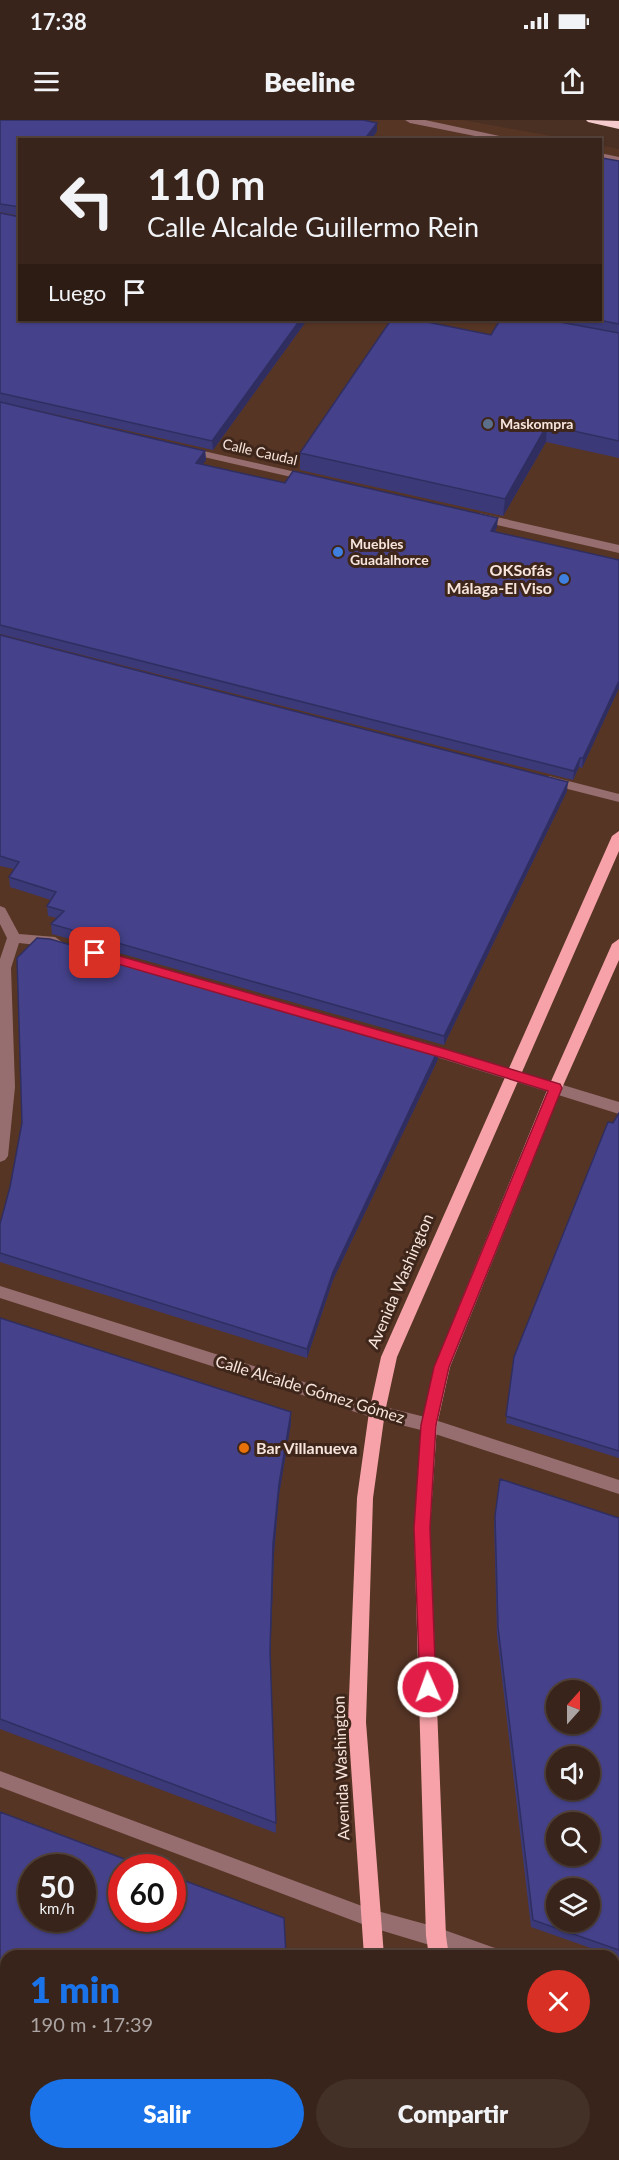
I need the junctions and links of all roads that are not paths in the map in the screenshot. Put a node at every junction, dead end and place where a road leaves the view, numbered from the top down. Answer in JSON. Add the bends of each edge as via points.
{"nodes":[{"id":1,"x":410,"y":120,"type":"edge"},
{"id":2,"x":592,"y":120,"type":"edge"},
{"id":3,"x":619,"y":125,"type":"edge"},
{"id":4,"x":503,"y":138,"type":"edge"},
{"id":5,"x":602,"y":156,"type":"edge"},
{"id":6,"x":619,"y":160,"type":"edge"},
{"id":7,"x":175,"y":447,"type":"edge"},
{"id":8,"x":327,"y":482,"type":"edge"},
{"id":9,"x":467,"y":514,"type":"edge"},
{"id":10,"x":619,"y":549,"type":"edge"},
{"id":11,"x":533,"y":776,"type":"edge"},
{"id":12,"x":619,"y":798,"type":"edge"},
{"id":13,"x":619,"y":836,"type":"edge"},
{"id":14,"x":0,"y":911,"type":"edge"},
{"id":15,"x":14,"y":938,"type":"junction"},
{"id":16,"x":619,"y":944,"type":"edge"},
{"id":17,"x":74,"y":947,"type":"edge"},
{"id":18,"x":400,"y":1041,"type":"edge"},
{"id":19,"x":514,"y":1075,"type":"junction"},
{"id":20,"x":555,"y":1088,"type":"junction"},
{"id":21,"x":619,"y":1108,"type":"edge"},
{"id":22,"x":0,"y":1156,"type":"edge"},
{"id":23,"x":0,"y":1292,"type":"edge"},
{"id":24,"x":377,"y":1412,"type":"junction"},
{"id":25,"x":429,"y":1425,"type":"junction"},
{"id":26,"x":619,"y":1487,"type":"edge"},
{"id":27,"x":0,"y":1779,"type":"edge"},
{"id":28,"x":370,"y":1918,"type":"junction"},
{"id":29,"x":436,"y":1936,"type":"junction"},
{"id":30,"x":373,"y":1950,"type":"edge"},
{"id":31,"x":438,"y":1950,"type":"edge"},
{"id":32,"x":475,"y":1950,"type":"edge"}],
"edges":[{"from":1,"to":4,"type":"street"},
{"from":2,"to":3,"type":"highway"},
{"from":5,"to":6,"type":"street"},
{"from":7,"to":8,"type":"street","name":"Calle Caudal"},
{"from":9,"to":10,"type":"street"},
{"from":11,"to":12,"type":"street"},
{"from":13,"to":19,"type":"main road","name":"Avenida Washington"},
{"from":14,"to":15,"type":"street"},
{"from":15,"to":17,"type":"street","via":[[51,940]]},
{"from":15,"to":22,"type":"street","via":[[4,968],[8,1087]]},
{"from":16,"to":20,"type":"main road"},
{"from":18,"to":19,"type":"street"},
{"from":19,"to":20,"type":"street"},
{"from":19,"to":24,"type":"main road","name":"Avenida Washington","via":[[389,1357]]},
{"from":20,"to":21,"type":"street"},
{"from":20,"to":25,"type":"main road","via":[[442,1367]]},
{"from":23,"to":24,"type":"street","name":"Calle Alcalde Gómez Gómez"},
{"from":24,"to":25,"type":"street","name":"Calle Alcalde Gómez Gómez"},
{"from":24,"to":28,"type":"main road","name":"Avenida Washington","via":[[365,1498],[357,1722]]},
{"from":25,"to":26,"type":"street","name":"Calle Alcalde Gómez Gómez"},
{"from":25,"to":29,"type":"main road","via":[[422,1528]]},
{"from":27,"to":28,"type":"street"},
{"from":28,"to":29,"type":"street"},
{"from":28,"to":30,"type":"main road","name":"Avenida Washington"},
{"from":29,"to":31,"type":"main road"},
{"from":29,"to":32,"type":"street"}]}
